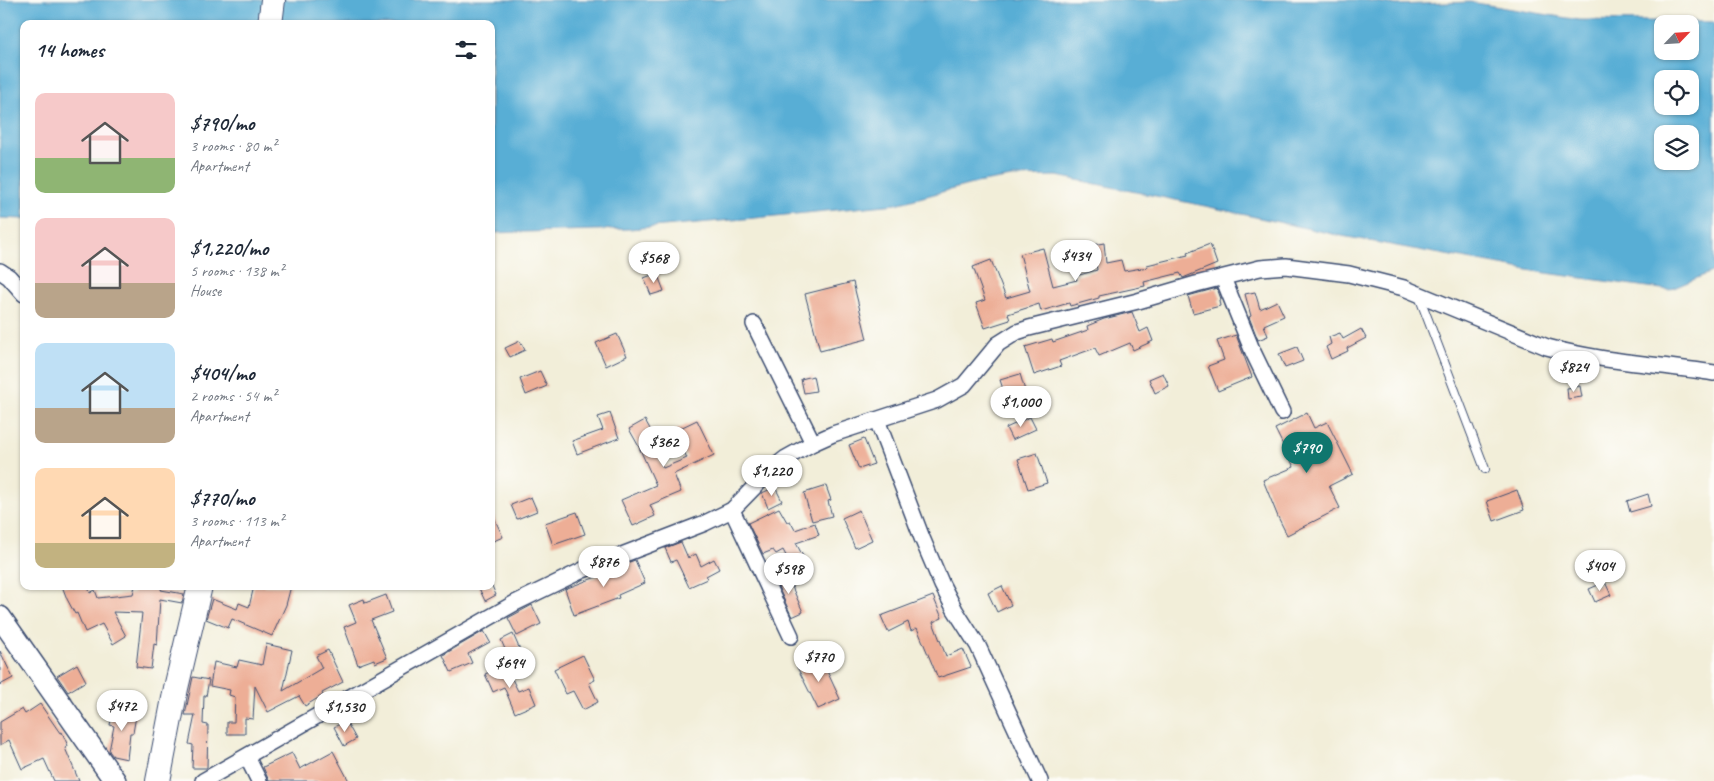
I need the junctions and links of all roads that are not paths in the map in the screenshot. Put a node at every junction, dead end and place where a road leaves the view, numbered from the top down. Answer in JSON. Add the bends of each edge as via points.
{"nodes":[{"id":1,"x":273,"y":0,"type":"edge"},
{"id":2,"x":270,"y":20,"type":"edge"},
{"id":3,"x":0,"y":271,"type":"edge"},
{"id":4,"x":1223,"y":278,"type":"junction"},
{"id":5,"x":20,"y":289,"type":"edge"},
{"id":6,"x":1418,"y":293,"type":"junction"},
{"id":7,"x":754,"y":324,"type":"dead end"},
{"id":8,"x":1714,"y":373,"type":"edge"},
{"id":9,"x":1282,"y":412,"type":"dead end"},
{"id":10,"x":877,"y":420,"type":"junction"},
{"id":11,"x":813,"y":443,"type":"junction"},
{"id":12,"x":1485,"y":469,"type":"dead end"},
{"id":13,"x":732,"y":510,"type":"junction"},
{"id":14,"x":199,"y":590,"type":"edge"},
{"id":15,"x":0,"y":617,"type":"edge"},
{"id":16,"x":791,"y":636,"type":"dead end"},
{"id":17,"x":6,"y":640,"type":"edge"},
{"id":18,"x":247,"y":757,"type":"junction"},
{"id":19,"x":116,"y":781,"type":"edge"},
{"id":20,"x":158,"y":781,"type":"edge"},
{"id":21,"x":203,"y":781,"type":"edge"},
{"id":22,"x":258,"y":781,"type":"edge"},
{"id":23,"x":1040,"y":781,"type":"edge"}],
"edges":[{"from":1,"to":2,"type":"main road"},
{"from":3,"to":5,"type":"street"},
{"from":4,"to":6,"type":"street","via":[[1260,268],[1286,266],[1349,274]]},
{"from":4,"to":9,"type":"street"},
{"from":4,"to":10,"type":"street","via":[[1017,332],[992,350],[964,385],[936,400]]},
{"from":6,"to":8,"type":"street","via":[[1547,347],[1604,360]]},
{"from":6,"to":12,"type":"lane"},
{"from":7,"to":11,"type":"street"},
{"from":10,"to":11,"type":"street"},
{"from":10,"to":23,"type":"street","via":[[942,585],[978,646]]},
{"from":11,"to":13,"type":"street","via":[[772,469]]},
{"from":13,"to":16,"type":"street"},
{"from":13,"to":18,"type":"street","via":[[583,570],[515,603]]},
{"from":14,"to":20,"type":"main road"},
{"from":15,"to":17,"type":"main road"},
{"from":17,"to":19,"type":"main road"},
{"from":18,"to":21,"type":"street"},
{"from":18,"to":22,"type":"street"}]}
